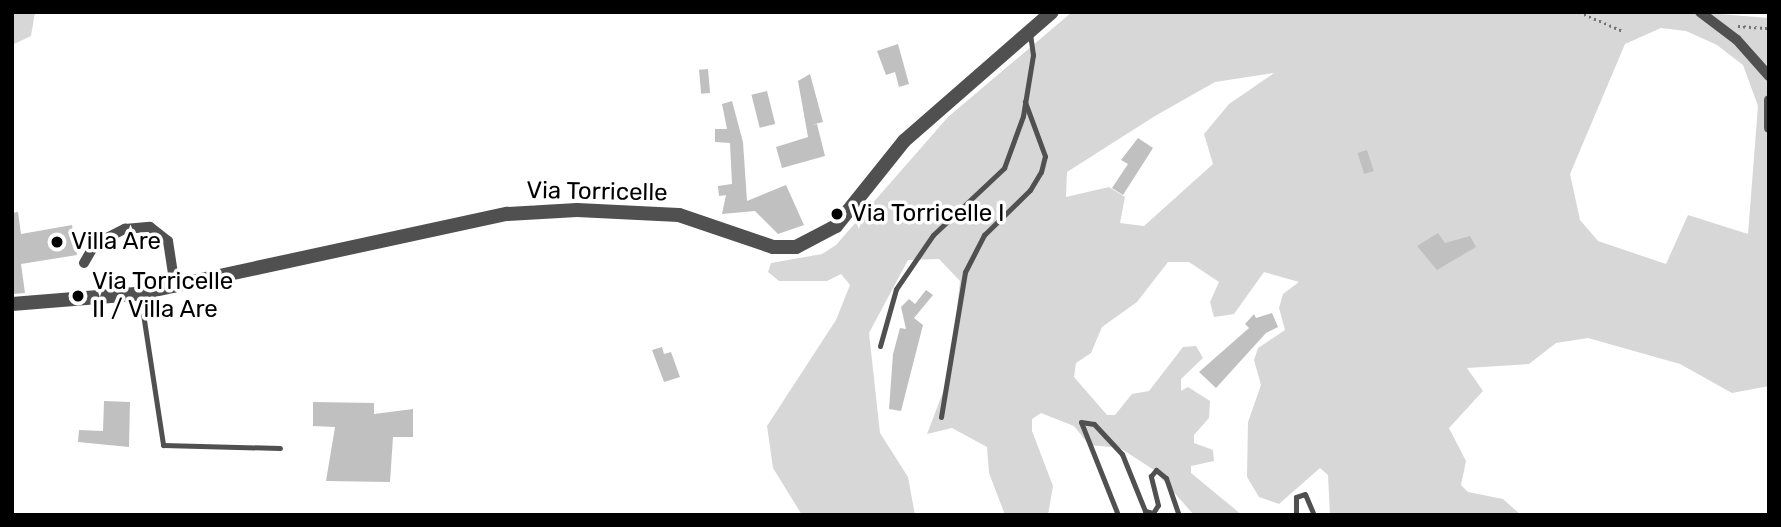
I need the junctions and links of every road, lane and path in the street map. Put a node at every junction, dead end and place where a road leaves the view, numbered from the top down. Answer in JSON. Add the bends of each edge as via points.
{"nodes":[{"id":1,"x":1052,"y":12,"type":"edge"},
{"id":2,"x":1579,"y":12,"type":"edge"},
{"id":3,"x":1700,"y":12,"type":"edge"},
{"id":4,"x":1721,"y":26,"type":"junction"},
{"id":5,"x":1769,"y":28,"type":"edge"},
{"id":6,"x":1030,"y":31,"type":"junction"},
{"id":7,"x":1623,"y":31,"type":"dead end"},
{"id":8,"x":1769,"y":76,"type":"edge"},
{"id":9,"x":1769,"y":100,"type":"edge"},
{"id":10,"x":1025,"y":102,"type":"junction"},
{"id":11,"x":1769,"y":128,"type":"edge"},
{"id":12,"x":84,"y":263,"type":"dead end"},
{"id":13,"x":175,"y":287,"type":"junction"},
{"id":14,"x":140,"y":294,"type":"junction"},
{"id":15,"x":12,"y":304,"type":"edge"},
{"id":16,"x":880,"y":346,"type":"dead end"},
{"id":17,"x":942,"y":417,"type":"dead end"},
{"id":18,"x":154,"y":445,"type":"dead end"},
{"id":19,"x":163,"y":445,"type":"junction"},
{"id":20,"x":280,"y":448,"type":"dead end"},
{"id":21,"x":1118,"y":515,"type":"edge"},
{"id":22,"x":1179,"y":515,"type":"edge"},
{"id":23,"x":1296,"y":515,"type":"edge"},
{"id":24,"x":1314,"y":515,"type":"edge"}],
"edges":[{"from":1,"to":6,"type":"street","name":"Via Torricelle"},
{"from":2,"to":7,"type":"path"},
{"from":3,"to":4,"type":"street"},
{"from":4,"to":5,"type":"path"},
{"from":4,"to":8,"type":"street"},
{"from":6,"to":10,"type":"lane","via":[[1033,55]]},
{"from":6,"to":13,"type":"street","name":"Via Torricelle","via":[[904,141],[836,226],[796,247],[773,247],[679,215],[577,210],[507,214]]},
{"from":9,"to":11,"type":"street"},
{"from":10,"to":16,"type":"lane","via":[[1004,168],[933,235],[896,289]]},
{"from":10,"to":17,"type":"lane","via":[[1045,156],[1041,172],[1030,190],[984,235],[964,272]]},
{"from":12,"to":13,"type":"street","via":[[95,244],[125,229],[150,227],[168,241]]},
{"from":13,"to":14,"type":"street","name":"Via Torricelle"},
{"from":14,"to":15,"type":"street","name":"Via Torricelle"},
{"from":14,"to":19,"type":"lane"},
{"from":18,"to":19,"type":"lane"},
{"from":19,"to":20,"type":"lane"},
{"from":21,"to":22,"type":"lane","via":[[1081,422],[1094,424],[1122,454],[1146,511],[1153,513],[1157,505],[1151,476],[1156,470],[1166,478]]},
{"from":23,"to":24,"type":"lane","via":[[1296,497],[1305,494]]}]}
